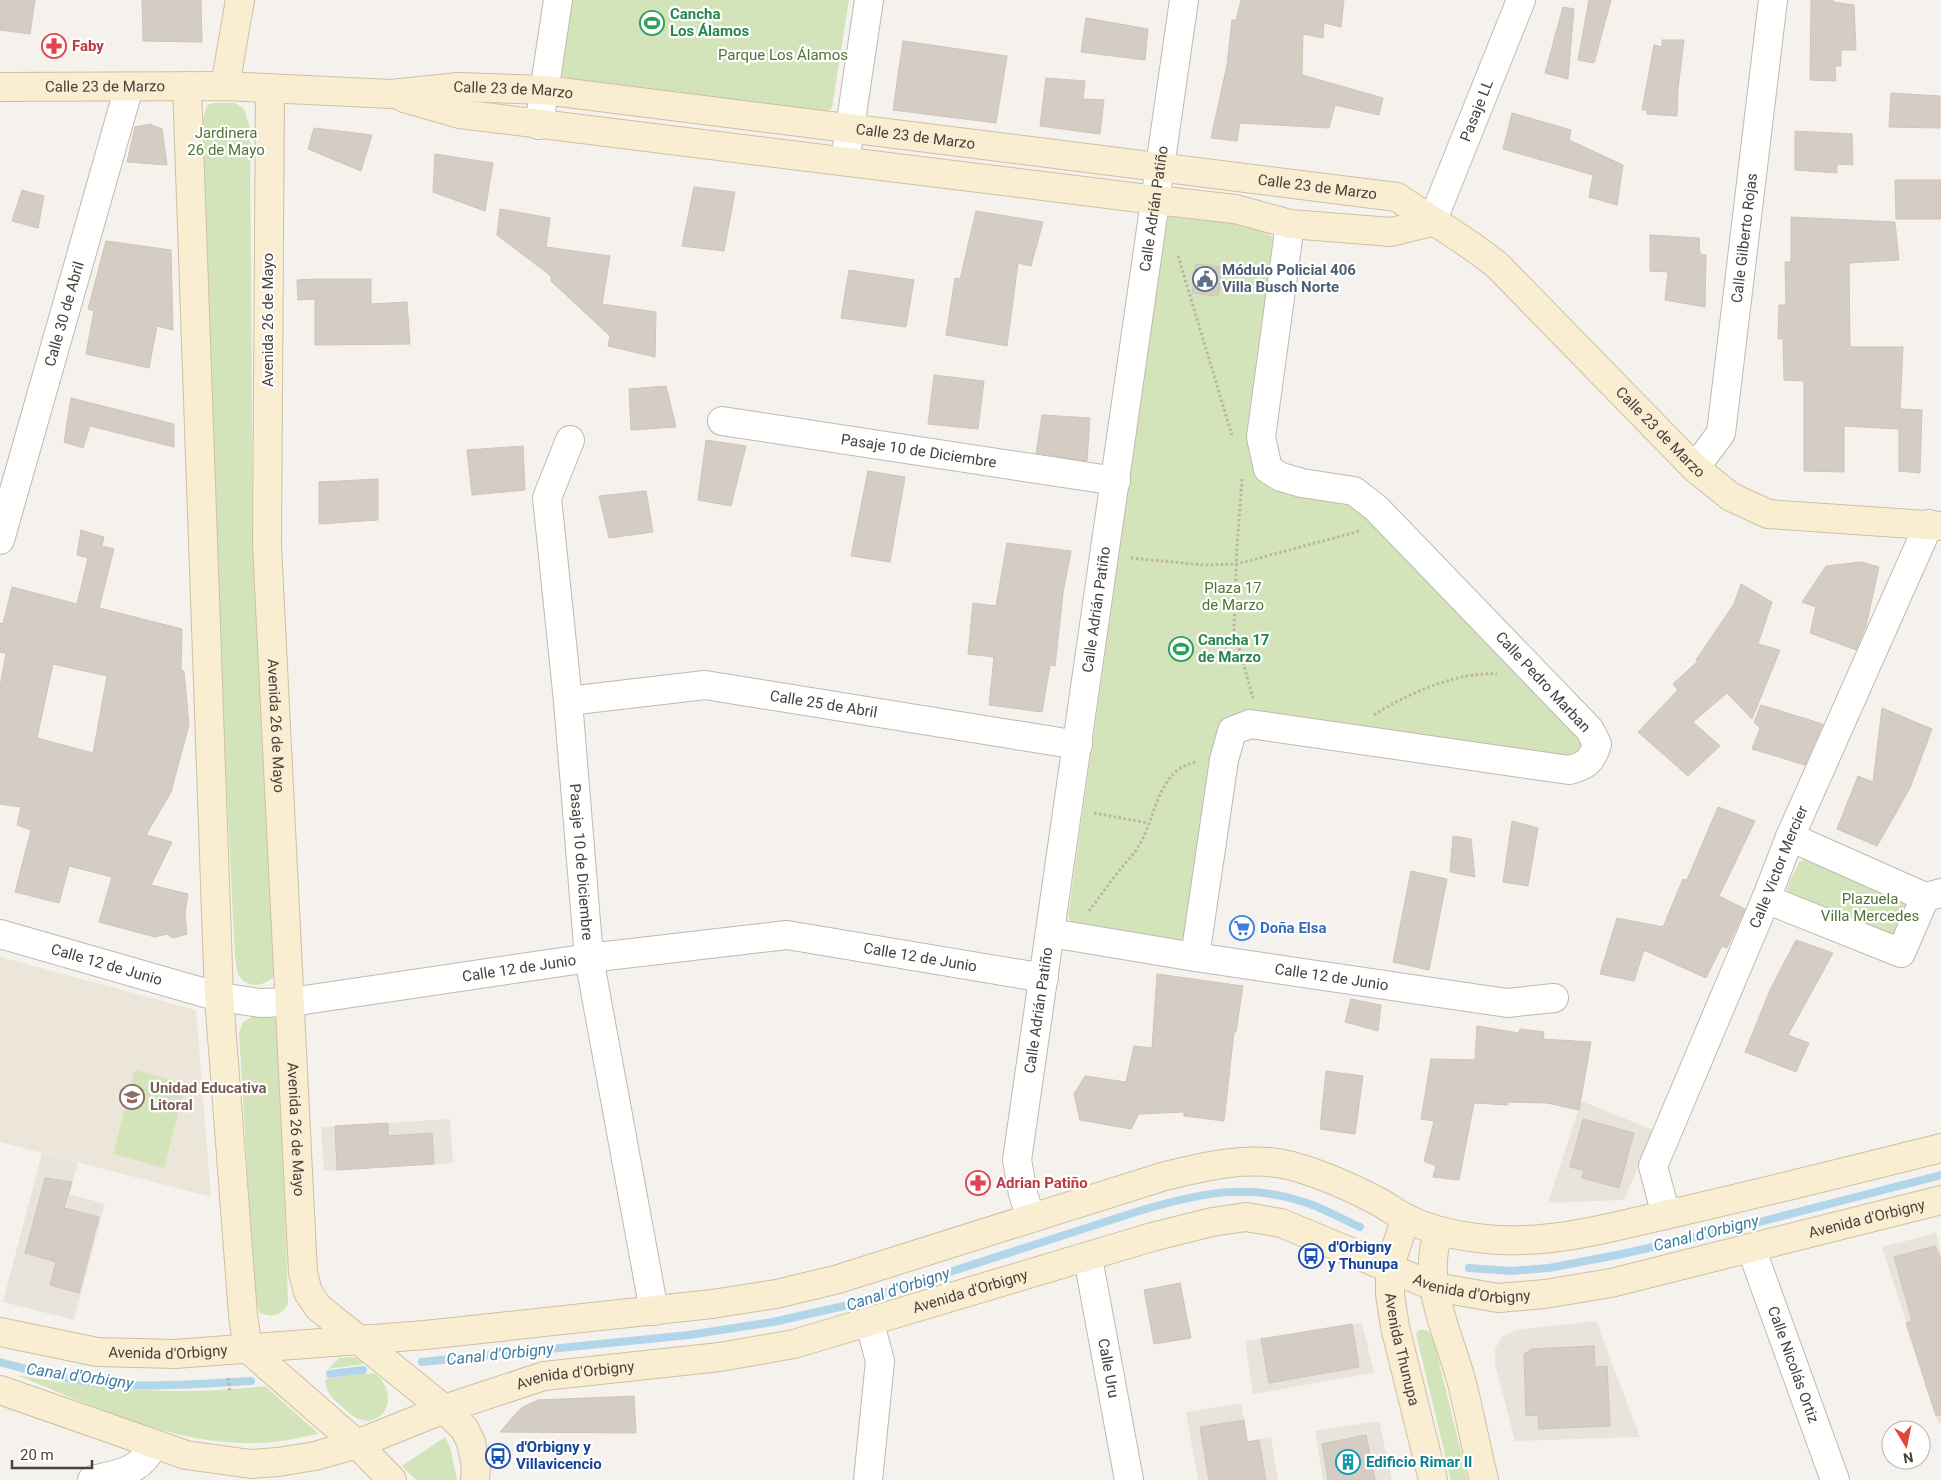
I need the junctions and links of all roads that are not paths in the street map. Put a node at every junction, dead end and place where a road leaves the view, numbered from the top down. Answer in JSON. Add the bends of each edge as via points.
{"nodes":[{"id":1,"x":240,"y":0,"type":"edge"},
{"id":2,"x":558,"y":0,"type":"edge"},
{"id":3,"x":869,"y":0,"type":"edge"},
{"id":4,"x":1184,"y":0,"type":"edge"},
{"id":5,"x":1522,"y":0,"type":"edge"},
{"id":6,"x":1774,"y":0,"type":"edge"},
{"id":7,"x":187,"y":86,"type":"junction"},
{"id":8,"x":226,"y":86,"type":"junction"},
{"id":9,"x":0,"y":87,"type":"edge"},
{"id":10,"x":129,"y":87,"type":"junction"},
{"id":11,"x":270,"y":88,"type":"junction"},
{"id":12,"x":544,"y":90,"type":"junction"},
{"id":13,"x":391,"y":94,"type":"junction"},
{"id":14,"x":539,"y":125,"type":"junction"},
{"id":15,"x":850,"y":129,"type":"junction"},
{"id":16,"x":845,"y":161,"type":"junction"},
{"id":17,"x":1159,"y":168,"type":"junction"},
{"id":18,"x":1156,"y":200,"type":"junction"},
{"id":19,"x":1432,"y":222,"type":"junction"},
{"id":20,"x":1290,"y":224,"type":"junction"},
{"id":21,"x":722,"y":421,"type":"dead end"},
{"id":22,"x":570,"y":440,"type":"dead end"},
{"id":23,"x":1696,"y":468,"type":"junction"},
{"id":24,"x":1116,"y":481,"type":"junction"},
{"id":25,"x":1935,"y":525,"type":"edge"},
{"id":26,"x":0,"y":540,"type":"edge"},
{"id":27,"x":568,"y":701,"type":"junction"},
{"id":28,"x":1078,"y":745,"type":"junction"},
{"id":29,"x":1790,"y":837,"type":"junction"},
{"id":30,"x":1933,"y":895,"type":"edge"},
{"id":31,"x":1766,"y":899,"type":"junction"},
{"id":32,"x":1051,"y":933,"type":"junction"},
{"id":33,"x":0,"y":934,"type":"edge"},
{"id":34,"x":1196,"y":957,"type":"junction"},
{"id":35,"x":589,"y":958,"type":"junction"},
{"id":36,"x":1044,"y":978,"type":"junction"},
{"id":37,"x":219,"y":997,"type":"junction"},
{"id":38,"x":1554,"y":998,"type":"dead end"},
{"id":39,"x":291,"y":1002,"type":"junction"},
{"id":40,"x":1941,"y":1148,"type":"edge"},
{"id":41,"x":1941,"y":1200,"type":"edge"},
{"id":42,"x":1666,"y":1215,"type":"junction"},
{"id":43,"x":1031,"y":1218,"type":"junction"},
{"id":44,"x":1406,"y":1218,"type":"junction"},
{"id":45,"x":1439,"y":1231,"type":"junction"},
{"id":46,"x":1752,"y":1248,"type":"junction"},
{"id":47,"x":1088,"y":1258,"type":"junction"},
{"id":48,"x":1390,"y":1269,"type":"junction"},
{"id":49,"x":1435,"y":1287,"type":"junction"},
{"id":50,"x":654,"y":1311,"type":"junction"},
{"id":51,"x":870,"y":1324,"type":"junction"},
{"id":52,"x":0,"y":1332,"type":"edge"},
{"id":53,"x":357,"y":1340,"type":"junction"},
{"id":54,"x":248,"y":1349,"type":"junction"},
{"id":55,"x":0,"y":1390,"type":"edge"},
{"id":56,"x":444,"y":1409,"type":"junction"},
{"id":57,"x":358,"y":1444,"type":"junction"},
{"id":58,"x":153,"y":1445,"type":"junction"},
{"id":59,"x":278,"y":1471,"type":"edge"},
{"id":60,"x":92,"y":1480,"type":"edge"},
{"id":61,"x":392,"y":1480,"type":"edge"},
{"id":62,"x":475,"y":1480,"type":"edge"},
{"id":63,"x":868,"y":1480,"type":"edge"},
{"id":64,"x":1129,"y":1480,"type":"edge"},
{"id":65,"x":1433,"y":1480,"type":"edge"},
{"id":66,"x":1484,"y":1480,"type":"edge"},
{"id":67,"x":1834,"y":1480,"type":"edge"}],
"edges":[{"from":1,"to":8,"type":"street"},
{"from":2,"to":12,"type":"street"},
{"from":3,"to":15,"type":"street"},
{"from":4,"to":17,"type":"street","name":"Calle Adrián Patiño"},
{"from":5,"to":19,"type":"street","name":"Pasaje LL"},
{"from":6,"to":23,"type":"street","name":"Calle Gilberto Rojas","via":[[1721,433]]},
{"from":7,"to":8,"type":"street","name":"Calle 23 de Marzo"},
{"from":7,"to":10,"type":"street","name":"Calle 23 de Marzo"},
{"from":7,"to":37,"type":"street"},
{"from":8,"to":11,"type":"street","name":"Calle 23 de Marzo"},
{"from":9,"to":10,"type":"street","name":"Calle 23 de Marzo"},
{"from":10,"to":26,"type":"street","name":"Calle 30 de Abril"},
{"from":11,"to":13,"type":"street","name":"Calle 23 de Marzo"},
{"from":11,"to":39,"type":"street","name":"Avenida 26 de Mayo","via":[[267,545]]},
{"from":12,"to":13,"type":"street","name":"Calle 23 de Marzo","via":[[458,88]]},
{"from":12,"to":14,"type":"street"},
{"from":12,"to":15,"type":"street","name":"Calle 23 de Marzo"},
{"from":13,"to":14,"type":"street","name":"Calle 23 de Marzo","via":[[460,114]]},
{"from":14,"to":16,"type":"street","name":"Calle 23 de Marzo"},
{"from":15,"to":16,"type":"street"},
{"from":15,"to":17,"type":"street","name":"Calle 23 de Marzo"},
{"from":16,"to":18,"type":"street","name":"Calle 23 de Marzo"},
{"from":17,"to":18,"type":"street","name":"Calle Adrián Patiño"},
{"from":17,"to":19,"type":"street","name":"Calle 23 de Marzo","via":[[1397,197]]},
{"from":18,"to":20,"type":"street","name":"Calle 23 de Marzo","via":[[1235,209]]},
{"from":18,"to":24,"type":"street","name":"Calle Adrián Patiño"},
{"from":19,"to":20,"type":"street","name":"Calle 23 de Marzo","via":[[1391,232]]},
{"from":19,"to":23,"type":"street","name":"Calle 23 de Marzo","via":[[1472,244],[1498,266]]},
{"from":20,"to":34,"type":"street","name":"Calle Pedro Marban","via":[[1261,437],[1268,468],[1281,477],[1354,491],[1390,522],[1590,730],[1597,744],[1593,759],[1582,767],[1569,770],[1250,724],[1232,731],[1224,760]]},
{"from":21,"to":24,"type":"street","name":"Pasaje 10 de Diciembre"},
{"from":22,"to":27,"type":"street","name":"Pasaje 10 de Diciembre","via":[[547,498]]},
{"from":23,"to":25,"type":"street","name":"Calle 23 de Marzo","via":[[1731,497],[1768,514]]},
{"from":24,"to":28,"type":"street","name":"Calle Adrián Patiño"},
{"from":25,"to":29,"type":"street","name":"Calle Victor Mercier"},
{"from":27,"to":28,"type":"street","name":"Calle 25 de Abril","via":[[705,685]]},
{"from":27,"to":35,"type":"street","name":"Pasaje 10 de Diciembre"},
{"from":28,"to":32,"type":"street","name":"Calle Adrián Patiño"},
{"from":29,"to":30,"type":"street"},
{"from":29,"to":31,"type":"street","name":"Calle Victor Mercier"},
{"from":30,"to":31,"type":"street","via":[[1900,953]]},
{"from":31,"to":42,"type":"street","name":"Calle Victor Mercier","via":[[1653,1166]]},
{"from":32,"to":34,"type":"street","name":"Calle 12 de Junio"},
{"from":32,"to":36,"type":"street","name":"Calle Adrián Patiño"},
{"from":33,"to":37,"type":"street","name":"Calle 12 de Junio"},
{"from":34,"to":38,"type":"street","name":"Calle 12 de Junio","via":[[1507,1003]]},
{"from":35,"to":36,"type":"street","name":"Calle 12 de Junio","via":[[787,935]]},
{"from":35,"to":39,"type":"street","name":"Calle 12 de Junio"},
{"from":35,"to":50,"type":"street","name":"Pasaje 10 de Diciembre"},
{"from":36,"to":43,"type":"street","name":"Calle Adrián Patiño","via":[[1017,1160]]},
{"from":37,"to":39,"type":"street","name":"Calle 12 de Junio","via":[[260,1003]]},
{"from":37,"to":54,"type":"street"},
{"from":39,"to":53,"type":"street","name":"Avenida 26 de Mayo","via":[[304,1273],[308,1292],[318,1307]]},
{"from":40,"to":42,"type":"street","name":"Avenida d'Orbigny"},
{"from":41,"to":46,"type":"street","name":"Avenida d'Orbigny"},
{"from":42,"to":45,"type":"street","name":"Avenida d'Orbigny","via":[[1570,1236],[1502,1240],[1467,1238]]},
{"from":43,"to":44,"type":"street","name":"Avenida d'Orbigny","via":[[1203,1166],[1248,1161],[1291,1166],[1328,1179],[1380,1202]]},
{"from":43,"to":50,"type":"street","name":"Avenida d'Orbigny","via":[[835,1280],[776,1294]]},
{"from":44,"to":45,"type":"street","name":"Avenida d'Orbigny"},
{"from":44,"to":48,"type":"street","name":"Avenida Thunupa"},
{"from":45,"to":49,"type":"street","via":[[1433,1247]]},
{"from":46,"to":49,"type":"street","name":"Avenida d'Orbigny","via":[[1611,1283],[1545,1294],[1498,1298]]},
{"from":46,"to":67,"type":"street","name":"Calle Nicolás Ortiz"},
{"from":47,"to":48,"type":"street","name":"Avenida d'Orbigny","via":[[1212,1222],[1246,1217],[1281,1223]]},
{"from":47,"to":51,"type":"street","name":"Avenida d'Orbigny"},
{"from":47,"to":64,"type":"street","name":"Calle Uru"},
{"from":48,"to":49,"type":"street","name":"Avenida d'Orbigny"},
{"from":48,"to":65,"type":"street","name":"Avenida Thunupa","via":[[1394,1327]]},
{"from":49,"to":66,"type":"street"},
{"from":50,"to":53,"type":"street","name":"Avenida d'Orbigny"},
{"from":51,"to":56,"type":"street","name":"Avenida d'Orbigny","via":[[794,1344],[738,1354],[544,1376]]},
{"from":51,"to":63,"type":"street","via":[[880,1361]]},
{"from":52,"to":54,"type":"street","name":"Avenida d'Orbigny","via":[[97,1352],[175,1354]]},
{"from":53,"to":54,"type":"street","name":"Avenida d'Orbigny"},
{"from":53,"to":56,"type":"street","name":"Avenida 26 de Mayo"},
{"from":54,"to":57,"type":"street"},
{"from":55,"to":58,"type":"street","name":"Avenida d'Orbigny"},
{"from":56,"to":57,"type":"street","name":"Avenida d'Orbigny"},
{"from":56,"to":62,"type":"street","name":"Avenida 26 de Mayo","via":[[464,1428],[471,1442]]},
{"from":57,"to":59,"type":"street","name":"Avenida d'Orbigny"},
{"from":57,"to":61,"type":"street"},
{"from":58,"to":59,"type":"street","name":"Avenida d'Orbigny","via":[[186,1455]]},
{"from":58,"to":60,"type":"street","via":[[148,1456],[127,1472]]}]}
